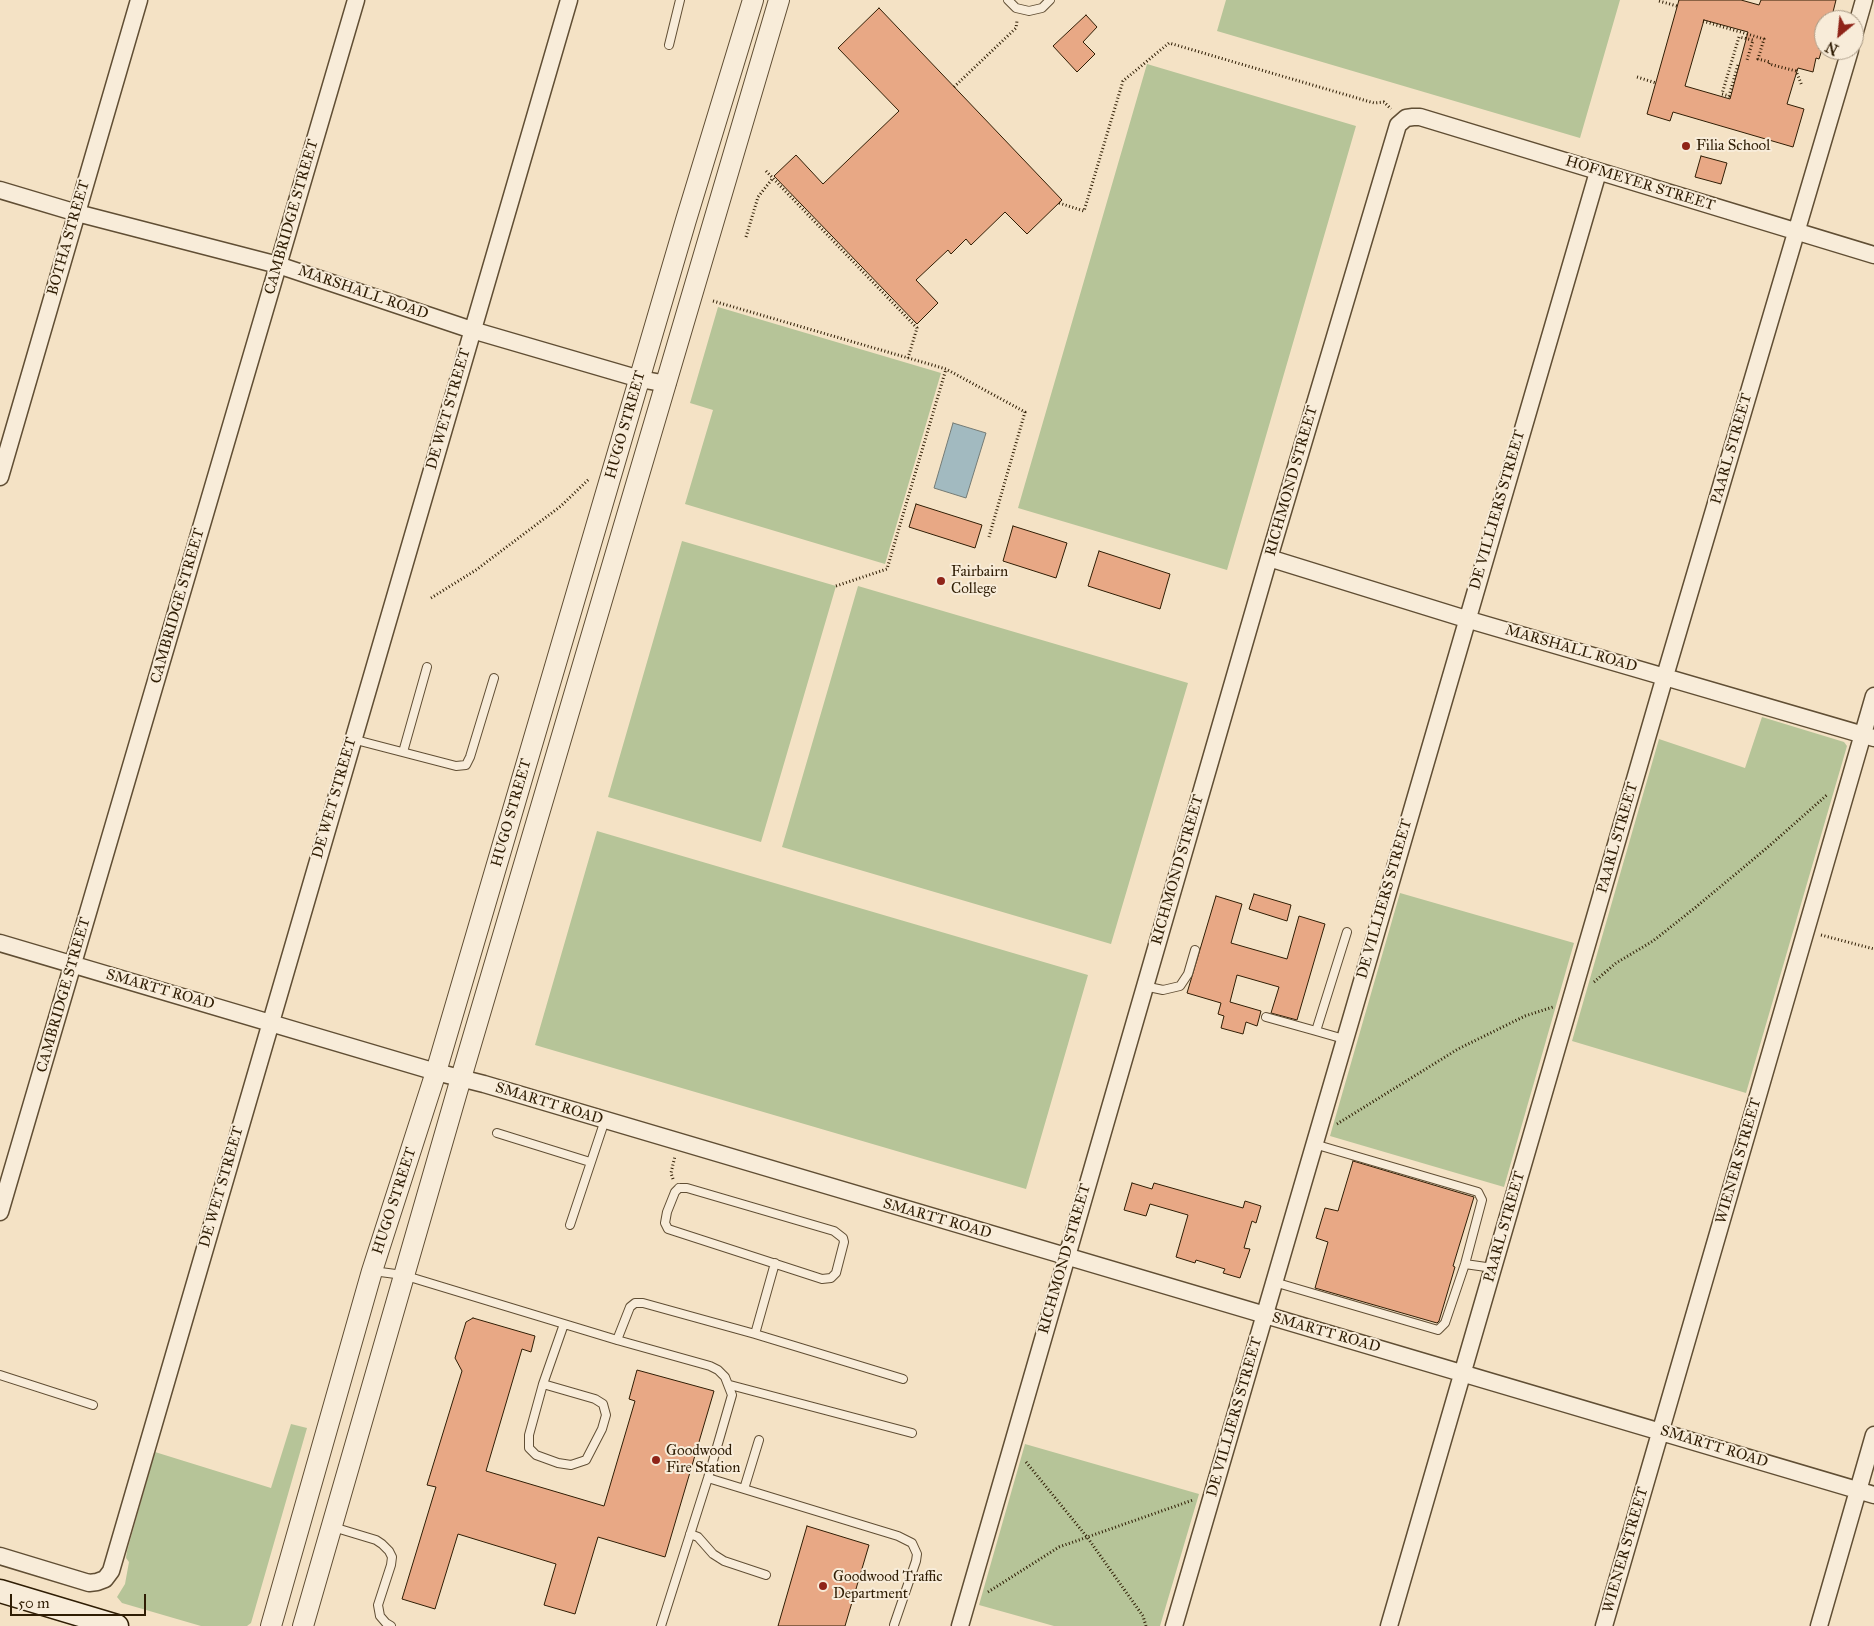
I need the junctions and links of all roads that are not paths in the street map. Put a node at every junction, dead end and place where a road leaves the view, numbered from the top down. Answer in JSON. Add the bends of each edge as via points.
{"nodes":[{"id":1,"x":138,"y":0,"type":"edge"},
{"id":2,"x":356,"y":0,"type":"edge"},
{"id":3,"x":569,"y":0,"type":"edge"},
{"id":4,"x":680,"y":0,"type":"edge"},
{"id":5,"x":752,"y":0,"type":"edge"},
{"id":6,"x":779,"y":0,"type":"edge"},
{"id":7,"x":1008,"y":0,"type":"edge"},
{"id":8,"x":1050,"y":0,"type":"edge"},
{"id":9,"x":669,"y":44,"type":"dead end"},
{"id":10,"x":1847,"y":60,"type":"edge"},
{"id":11,"x":1404,"y":119,"type":"joint"},
{"id":12,"x":1598,"y":172,"type":"junction"},
{"id":13,"x":0,"y":190,"type":"edge"},
{"id":14,"x":77,"y":213,"type":"junction"},
{"id":15,"x":699,"y":223,"type":"junction"},
{"id":16,"x":1796,"y":232,"type":"junction"},
{"id":17,"x":1874,"y":255,"type":"edge"},
{"id":18,"x":278,"y":265,"type":"junction"},
{"id":19,"x":472,"y":330,"type":"junction"},
{"id":20,"x":640,"y":379,"type":"junction"},
{"id":21,"x":667,"y":384,"type":"junction"},
{"id":22,"x":0,"y":477,"type":"edge"},
{"id":23,"x":1269,"y":558,"type":"junction"},
{"id":24,"x":1466,"y":619,"type":"junction"},
{"id":25,"x":427,"y":667,"type":"dead end"},
{"id":26,"x":1665,"y":676,"type":"junction"},
{"id":27,"x":494,"y":678,"type":"dead end"},
{"id":28,"x":1874,"y":696,"type":"edge"},
{"id":29,"x":1868,"y":736,"type":"edge"},
{"id":30,"x":352,"y":739,"type":"junction"},
{"id":31,"x":403,"y":752,"type":"junction"},
{"id":32,"x":1347,"y":932,"type":"dead end"},
{"id":33,"x":0,"y":944,"type":"edge"},
{"id":34,"x":1195,"y":950,"type":"dead end"},
{"id":35,"x":73,"y":965,"type":"junction"},
{"id":36,"x":1144,"y":986,"type":"junction"},
{"id":37,"x":1266,"y":1017,"type":"dead end"},
{"id":38,"x":270,"y":1022,"type":"junction"},
{"id":39,"x":1316,"y":1031,"type":"junction"},
{"id":40,"x":1344,"y":1039,"type":"junction"},
{"id":41,"x":436,"y":1072,"type":"junction"},
{"id":42,"x":461,"y":1078,"type":"junction"},
{"id":43,"x":605,"y":1120,"type":"junction"},
{"id":44,"x":496,"y":1133,"type":"dead end"},
{"id":45,"x":1314,"y":1144,"type":"junction"},
{"id":46,"x":590,"y":1162,"type":"junction"},
{"id":47,"x":0,"y":1212,"type":"edge"},
{"id":48,"x":570,"y":1225,"type":"dead end"},
{"id":49,"x":1066,"y":1257,"type":"junction"},
{"id":50,"x":775,"y":1264,"type":"junction"},
{"id":51,"x":1465,"y":1264,"type":"junction"},
{"id":52,"x":1493,"y":1268,"type":"junction"},
{"id":53,"x":372,"y":1271,"type":"junction"},
{"id":54,"x":403,"y":1275,"type":"junction"},
{"id":55,"x":1274,"y":1282,"type":"junction"},
{"id":56,"x":1264,"y":1315,"type":"junction"},
{"id":57,"x":564,"y":1324,"type":"junction"},
{"id":58,"x":755,"y":1334,"type":"junction"},
{"id":59,"x":617,"y":1340,"type":"junction"},
{"id":60,"x":1462,"y":1373,"type":"junction"},
{"id":61,"x":0,"y":1374,"type":"edge"},
{"id":62,"x":903,"y":1379,"type":"dead end"},
{"id":63,"x":543,"y":1384,"type":"junction"},
{"id":64,"x":730,"y":1385,"type":"junction"},
{"id":65,"x":340,"y":1386,"type":"junction"},
{"id":66,"x":370,"y":1395,"type":"junction"},
{"id":67,"x":93,"y":1405,"type":"dead end"},
{"id":68,"x":1661,"y":1432,"type":"junction"},
{"id":69,"x":912,"y":1433,"type":"dead end"},
{"id":70,"x":1874,"y":1435,"type":"edge"},
{"id":71,"x":759,"y":1440,"type":"dead end"},
{"id":72,"x":708,"y":1478,"type":"junction"},
{"id":73,"x":744,"y":1489,"type":"junction"},
{"id":74,"x":1858,"y":1490,"type":"junction"},
{"id":75,"x":1874,"y":1495,"type":"edge"},
{"id":76,"x":332,"y":1527,"type":"junction"},
{"id":77,"x":690,"y":1534,"type":"junction"},
{"id":78,"x":0,"y":1556,"type":"edge"},
{"id":79,"x":766,"y":1575,"type":"dead end"},
{"id":80,"x":0,"y":1591,"type":"edge"},
{"id":81,"x":894,"y":1625,"type":"edge"},
{"id":82,"x":117,"y":1626,"type":"edge"},
{"id":83,"x":271,"y":1626,"type":"edge"},
{"id":84,"x":303,"y":1626,"type":"edge"},
{"id":85,"x":391,"y":1626,"type":"edge"},
{"id":86,"x":661,"y":1626,"type":"edge"},
{"id":87,"x":960,"y":1626,"type":"edge"},
{"id":88,"x":1174,"y":1626,"type":"edge"},
{"id":89,"x":1389,"y":1626,"type":"edge"},
{"id":90,"x":1604,"y":1626,"type":"edge"},
{"id":91,"x":1818,"y":1626,"type":"edge"}],
"edges":[{"from":1,"to":14,"type":"street","name":"BOTHA STREET"},
{"from":2,"to":18,"type":"street","name":"CAMBRIDGE STREET"},
{"from":3,"to":19,"type":"street","name":"DE WET STREET"},
{"from":4,"to":9,"type":"lane"},
{"from":5,"to":15,"type":"street","name":"HUGO STREET"},
{"from":6,"to":15,"type":"street","name":"HUGO STREET"},
{"from":7,"to":8,"type":"lane","via":[[1016,8],[1028,12],[1042,8]]},
{"from":10,"to":16,"type":"street","name":"PAARL STREET"},
{"from":11,"to":12,"type":"street","name":"HOFMEYER STREET","via":[[1413,116]]},
{"from":11,"to":23,"type":"street","name":"RICHMOND STREET","via":[[1396,128]]},
{"from":12,"to":16,"type":"street","name":"HOFMEYER STREET"},
{"from":12,"to":24,"type":"street","name":"DE VILLIERS STREET"},
{"from":13,"to":14,"type":"street","name":"MARSHALL ROAD"},
{"from":14,"to":18,"type":"street","name":"MARSHALL ROAD"},
{"from":14,"to":22,"type":"street","name":"BOTHA STREET"},
{"from":15,"to":20,"type":"street","name":"HUGO STREET"},
{"from":15,"to":21,"type":"street","name":"HUGO STREET"},
{"from":16,"to":17,"type":"street","name":"HOFMEYER STREET"},
{"from":16,"to":26,"type":"street","name":"PAARL STREET"},
{"from":18,"to":19,"type":"street","name":"MARSHALL ROAD"},
{"from":18,"to":35,"type":"street","name":"CAMBRIDGE STREET"},
{"from":19,"to":20,"type":"street","name":"MARSHALL ROAD"},
{"from":19,"to":30,"type":"street","name":"DE WET STREET"},
{"from":20,"to":21,"type":"street","name":"MARSHALL ROAD"},
{"from":20,"to":41,"type":"street","name":"HUGO STREET"},
{"from":21,"to":42,"type":"street","name":"HUGO STREET"},
{"from":23,"to":24,"type":"street","name":"MARSHALL ROAD"},
{"from":23,"to":36,"type":"street","name":"RICHMOND STREET"},
{"from":24,"to":26,"type":"street","name":"MARSHALL ROAD"},
{"from":24,"to":40,"type":"street","name":"DE VILLIERS STREET"},
{"from":25,"to":31,"type":"lane"},
{"from":26,"to":29,"type":"street","name":"MARSHALL ROAD"},
{"from":26,"to":52,"type":"street","name":"PAARL STREET"},
{"from":27,"to":31,"type":"lane","via":[[466,765],[456,766]]},
{"from":28,"to":29,"type":"street","name":"WIENER STREET"},
{"from":29,"to":68,"type":"street","name":"WIENER STREET","via":[[1847,787]]},
{"from":30,"to":31,"type":"lane"},
{"from":30,"to":38,"type":"street","name":"DE WET STREET"},
{"from":32,"to":39,"type":"lane"},
{"from":33,"to":35,"type":"street","name":"SMARTT ROAD"},
{"from":34,"to":36,"type":"lane","via":[[1188,974],[1180,986],[1163,990]]},
{"from":35,"to":38,"type":"street","name":"SMARTT ROAD"},
{"from":35,"to":47,"type":"street","name":"CAMBRIDGE STREET"},
{"from":36,"to":49,"type":"street","name":"RICHMOND STREET"},
{"from":37,"to":39,"type":"lane"},
{"from":38,"to":41,"type":"street","name":"SMARTT ROAD"},
{"from":38,"to":78,"type":"street","name":"DE WET STREET","via":[[111,1571],[105,1579],[89,1582]]},
{"from":39,"to":40,"type":"lane"},
{"from":40,"to":45,"type":"street","name":"DE VILLIERS STREET"},
{"from":41,"to":42,"type":"street","name":"SMARTT ROAD"},
{"from":41,"to":53,"type":"street","name":"HUGO STREET"},
{"from":42,"to":43,"type":"street","name":"SMARTT ROAD"},
{"from":42,"to":54,"type":"street","name":"HUGO STREET"},
{"from":43,"to":46,"type":"lane"},
{"from":43,"to":49,"type":"street","name":"SMARTT ROAD"},
{"from":44,"to":46,"type":"lane"},
{"from":45,"to":51,"type":"lane","via":[[1478,1192],[1482,1200]]},
{"from":45,"to":55,"type":"street","name":"DE VILLIERS STREET"},
{"from":46,"to":48,"type":"lane"},
{"from":49,"to":56,"type":"street","name":"SMARTT ROAD"},
{"from":49,"to":87,"type":"street","name":"RICHMOND STREET"},
{"from":50,"to":50,"type":"lane","via":[[828,1279],[837,1271],[844,1242],[839,1234],[830,1230],[687,1188],[679,1188],[675,1192],[667,1212],[665,1223],[668,1229]]},
{"from":50,"to":58,"type":"lane"},
{"from":51,"to":52,"type":"lane"},
{"from":51,"to":55,"type":"lane","via":[[1444,1326],[1438,1330]]},
{"from":52,"to":60,"type":"street","name":"PAARL STREET"},
{"from":53,"to":54,"type":"lane"},
{"from":53,"to":65,"type":"street","name":"HUGO STREET"},
{"from":54,"to":57,"type":"lane"},
{"from":54,"to":66,"type":"street","name":"HUGO STREET"},
{"from":55,"to":56,"type":"street","name":"DE VILLIERS STREET"},
{"from":56,"to":60,"type":"street","name":"SMARTT ROAD"},
{"from":56,"to":88,"type":"street","name":"DE VILLIERS STREET"},
{"from":57,"to":59,"type":"lane"},
{"from":57,"to":63,"type":"lane"},
{"from":58,"to":59,"type":"lane","via":[[635,1303],[625,1317]]},
{"from":58,"to":62,"type":"lane"},
{"from":59,"to":64,"type":"lane","via":[[710,1366],[718,1370]]},
{"from":60,"to":68,"type":"street","name":"SMARTT ROAD"},
{"from":60,"to":89,"type":"street","name":"PAARL STREET"},
{"from":61,"to":67,"type":"lane"},
{"from":63,"to":63,"type":"lane","via":[[603,1404],[606,1415],[602,1429],[586,1460],[571,1465],[558,1463],[536,1455],[529,1448],[529,1435]]},
{"from":64,"to":69,"type":"lane"},
{"from":64,"to":72,"type":"lane","via":[[732,1395]]},
{"from":65,"to":66,"type":"street"},
{"from":65,"to":83,"type":"street","name":"HUGO STREET"},
{"from":66,"to":76,"type":"street","name":"HUGO STREET"},
{"from":68,"to":74,"type":"street","name":"SMARTT ROAD"},
{"from":68,"to":90,"type":"street","name":"WIENER STREET"},
{"from":70,"to":74,"type":"street"},
{"from":71,"to":73,"type":"lane"},
{"from":72,"to":73,"type":"lane"},
{"from":72,"to":77,"type":"lane"},
{"from":73,"to":81,"type":"lane","via":[[912,1543],[916,1561]]},
{"from":74,"to":75,"type":"street","name":"SMARTT ROAD"},
{"from":74,"to":91,"type":"street"},
{"from":76,"to":84,"type":"street","name":"HUGO STREET"},
{"from":76,"to":85,"type":"lane","via":[[376,1540],[389,1551],[391,1565],[378,1606],[380,1616]]},
{"from":77,"to":79,"type":"lane","via":[[698,1537],[724,1561]]},
{"from":77,"to":86,"type":"lane"},
{"from":80,"to":82,"type":"main road"}]}
